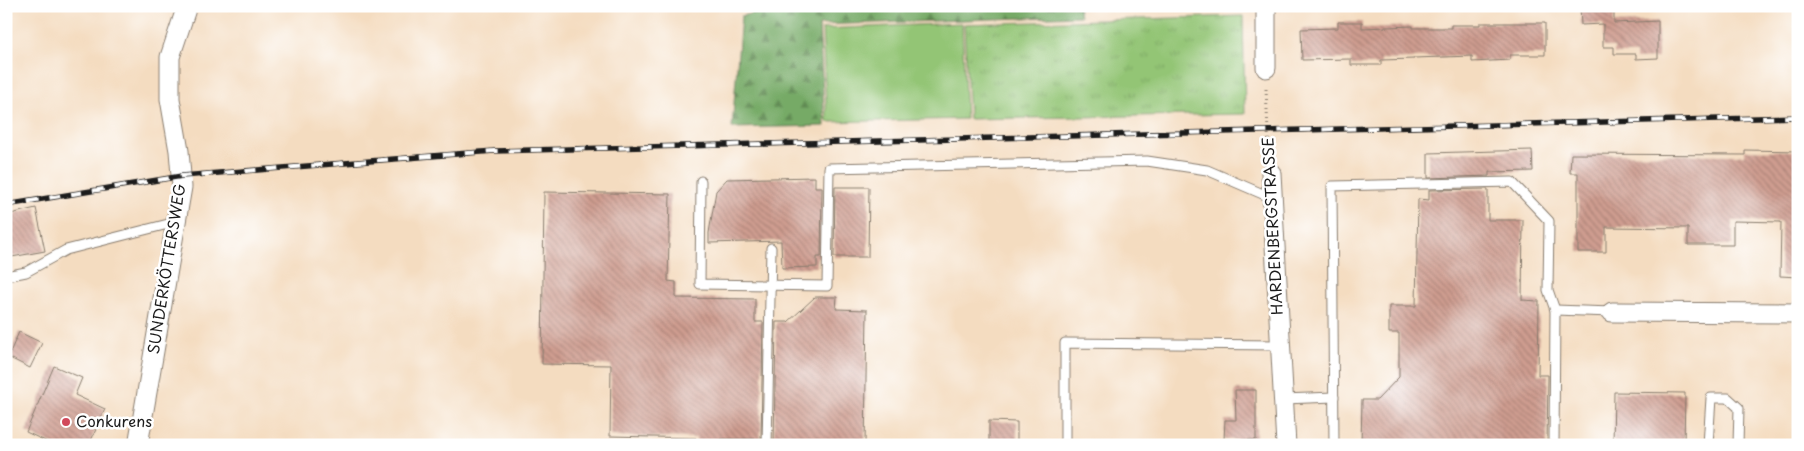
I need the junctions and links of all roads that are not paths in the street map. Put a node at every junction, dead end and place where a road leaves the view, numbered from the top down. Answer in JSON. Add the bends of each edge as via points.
{"nodes":[{"id":1,"x":187,"y":6,"type":"edge"},
{"id":2,"x":1266,"y":6,"type":"edge"},
{"id":3,"x":1266,"y":68,"type":"road end"},
{"id":4,"x":1271,"y":173,"type":"road end"},
{"id":5,"x":702,"y":181,"type":"dead end"},
{"id":6,"x":1272,"y":198,"type":"junction"},
{"id":7,"x":176,"y":222,"type":"junction"},
{"id":8,"x":771,"y":248,"type":"dead end"},
{"id":9,"x":6,"y":276,"type":"edge"},
{"id":10,"x":770,"y":285,"type":"junction"},
{"id":11,"x":1555,"y":310,"type":"junction"},
{"id":12,"x":1612,"y":312,"type":"joint"},
{"id":13,"x":1798,"y":313,"type":"edge"},
{"id":14,"x":1280,"y":346,"type":"junction"},
{"id":15,"x":1334,"y":397,"type":"junction"},
{"id":16,"x":1284,"y":399,"type":"junction"},
{"id":17,"x":138,"y":445,"type":"edge"},
{"id":18,"x":767,"y":445,"type":"edge"},
{"id":19,"x":1065,"y":445,"type":"edge"},
{"id":20,"x":1286,"y":445,"type":"edge"},
{"id":21,"x":1334,"y":445,"type":"edge"},
{"id":22,"x":1554,"y":445,"type":"edge"},
{"id":23,"x":1708,"y":445,"type":"edge"},
{"id":24,"x":1738,"y":445,"type":"edge"}],
"edges":[{"from":1,"to":7,"type":"street","name":"SUNDERKÖTTERSWEG","via":[[170,56],[170,99],[182,176]]},
{"from":2,"to":3,"type":"street"},
{"from":4,"to":6,"type":"street","name":"HARDENBERGSTRASSE"},
{"from":5,"to":10,"type":"lane","via":[[700,284]]},
{"from":6,"to":10,"type":"lane","via":[[1207,170],[1147,161],[829,168],[827,286]]},
{"from":6,"to":14,"type":"street","name":"HARDENBERGSTRASSE"},
{"from":7,"to":9,"type":"lane","via":[[66,250],[26,272]]},
{"from":7,"to":17,"type":"street","name":"SUNDERKÖTTERSWEG"},
{"from":8,"to":10,"type":"lane"},
{"from":10,"to":18,"type":"lane"},
{"from":11,"to":12,"type":"lane"},
{"from":11,"to":15,"type":"lane","via":[[1548,290],[1549,221],[1512,182],[1332,186]]},
{"from":11,"to":22,"type":"lane"},
{"from":12,"to":13,"type":"street"},
{"from":14,"to":16,"type":"street","name":"HARDENBERGSTRASSE"},
{"from":14,"to":19,"type":"lane","via":[[1065,343]]},
{"from":15,"to":16,"type":"lane"},
{"from":15,"to":21,"type":"lane"},
{"from":16,"to":20,"type":"street","name":"HARDENBERGSTRASSE"},
{"from":23,"to":24,"type":"lane","via":[[1711,398],[1728,398],[1739,408]]}]}
